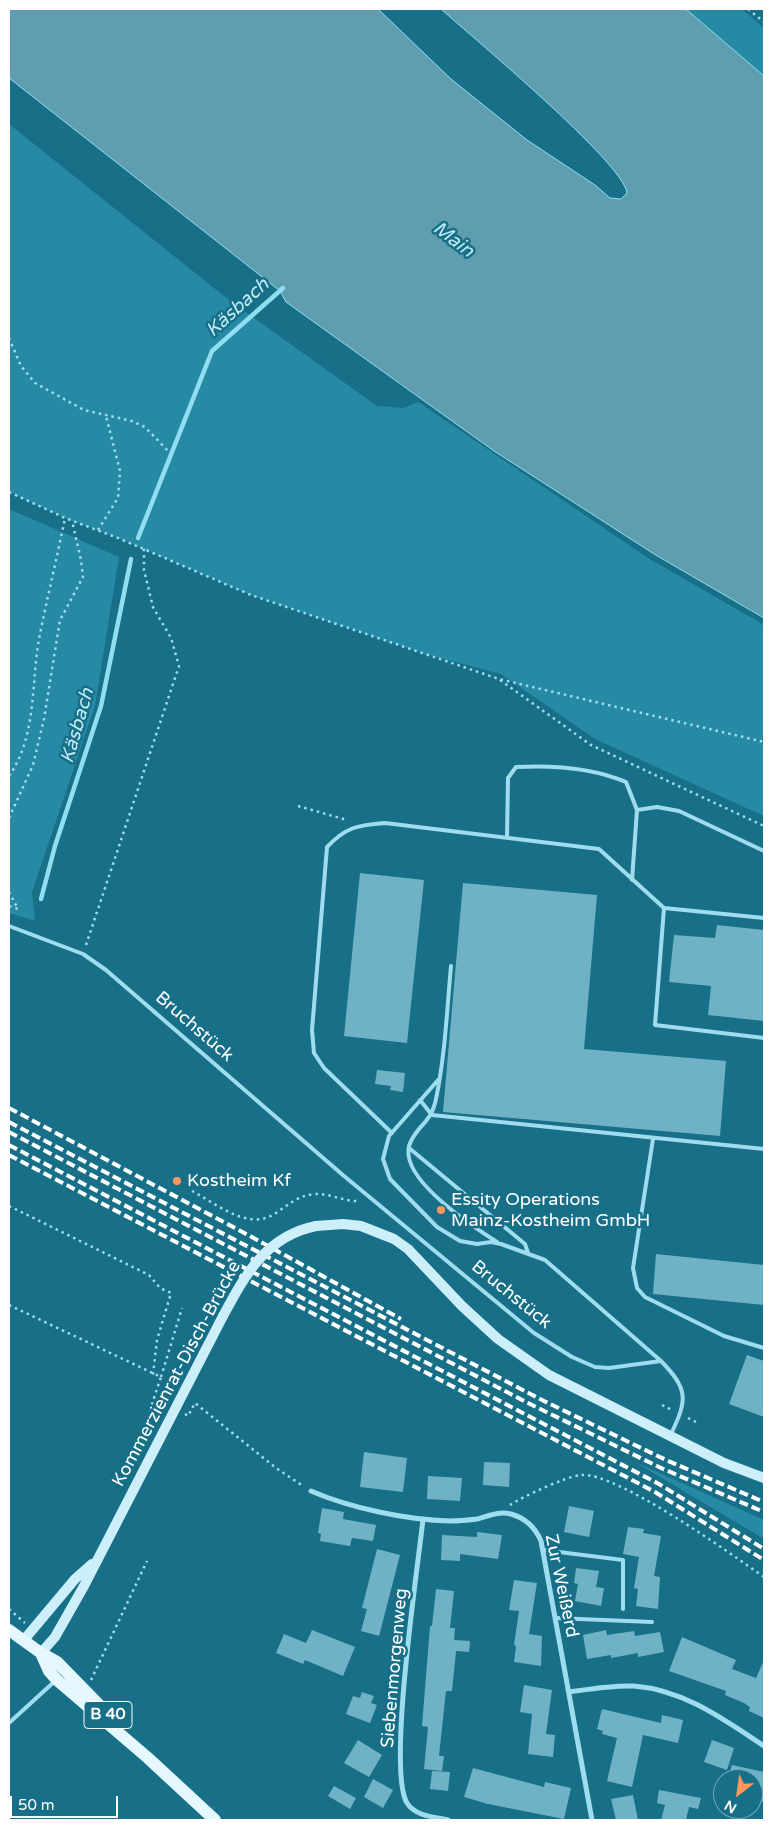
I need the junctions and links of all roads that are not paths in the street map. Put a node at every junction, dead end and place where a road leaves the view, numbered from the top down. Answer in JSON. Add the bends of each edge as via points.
{"nodes":[{"id":1,"x":637,"y":810,"type":"junction"},
{"id":2,"x":507,"y":838,"type":"junction"},
{"id":3,"x":764,"y":852,"type":"edge"},
{"id":4,"x":632,"y":880,"type":"junction"},
{"id":5,"x":664,"y":908,"type":"junction"},
{"id":6,"x":764,"y":918,"type":"edge"},
{"id":7,"x":9,"y":926,"type":"edge"},
{"id":8,"x":451,"y":966,"type":"dead end"},
{"id":9,"x":764,"y":1038,"type":"edge"},
{"id":10,"x":439,"y":1079,"type":"junction"},
{"id":11,"x":420,"y":1100,"type":"junction"},
{"id":12,"x":432,"y":1115,"type":"junction"},
{"id":13,"x":392,"y":1133,"type":"junction"},
{"id":14,"x":653,"y":1139,"type":"junction"},
{"id":15,"x":409,"y":1148,"type":"junction"},
{"id":16,"x":764,"y":1148,"type":"edge"},
{"id":17,"x":501,"y":1244,"type":"junction"},
{"id":18,"x":528,"y":1253,"type":"junction"},
{"id":19,"x":764,"y":1348,"type":"edge"},
{"id":20,"x":661,"y":1361,"type":"junction"},
{"id":21,"x":670,"y":1437,"type":"junction"},
{"id":22,"x":764,"y":1478,"type":"edge"},
{"id":23,"x":311,"y":1491,"type":"road end"},
{"id":24,"x":423,"y":1519,"type":"junction"},
{"id":25,"x":543,"y":1550,"type":"junction"},
{"id":26,"x":98,"y":1558,"type":"junction"},
{"id":27,"x":623,"y":1609,"type":"dead end"},
{"id":28,"x":555,"y":1618,"type":"junction"},
{"id":29,"x":652,"y":1622,"type":"dead end"},
{"id":30,"x":9,"y":1630,"type":"edge"},
{"id":31,"x":23,"y":1641,"type":"junction"},
{"id":32,"x":41,"y":1653,"type":"junction"},
{"id":33,"x":69,"y":1669,"type":"junction"},
{"id":34,"x":57,"y":1680,"type":"junction"},
{"id":35,"x":569,"y":1692,"type":"junction"},
{"id":36,"x":9,"y":1723,"type":"edge"},
{"id":37,"x":764,"y":1746,"type":"edge"},
{"id":38,"x":148,"y":1758,"type":"junction"},
{"id":39,"x":419,"y":1813,"type":"junction"},
{"id":40,"x":215,"y":1820,"type":"edge"},
{"id":41,"x":418,"y":1820,"type":"edge"},
{"id":42,"x":448,"y":1820,"type":"edge"},
{"id":43,"x":592,"y":1820,"type":"edge"}],
"edges":[{"from":1,"to":2,"type":"lane","via":[[626,782],[607,774],[539,766],[516,767],[508,778]]},
{"from":1,"to":3,"type":"lane","via":[[657,807],[679,811]]},
{"from":1,"to":4,"type":"lane"},
{"from":2,"to":4,"type":"lane","via":[[599,848]]},
{"from":2,"to":13,"type":"lane","via":[[385,823],[361,824],[341,833],[327,847],[312,1030],[314,1053],[324,1068]]},
{"from":4,"to":5,"type":"lane"},
{"from":5,"to":6,"type":"lane"},
{"from":5,"to":9,"type":"lane","via":[[655,1025]]},
{"from":7,"to":20,"type":"lane","name":"Bruchstück","via":[[83,954],[106,970],[344,1176],[534,1333],[595,1367]]},
{"from":8,"to":10,"type":"lane"},
{"from":10,"to":11,"type":"lane"},
{"from":10,"to":12,"type":"lane"},
{"from":11,"to":12,"type":"lane"},
{"from":11,"to":13,"type":"lane"},
{"from":12,"to":14,"type":"lane"},
{"from":12,"to":15,"type":"lane","via":[[411,1140]]},
{"from":13,"to":17,"type":"lane","via":[[383,1159],[390,1179],[406,1197],[437,1227],[460,1241]]},
{"from":14,"to":16,"type":"lane"},
{"from":14,"to":19,"type":"lane","via":[[633,1268],[637,1288],[645,1297],[724,1336]]},
{"from":15,"to":17,"type":"lane","via":[[410,1165],[432,1192],[466,1221]]},
{"from":15,"to":18,"type":"lane","via":[[525,1244]]},
{"from":17,"to":18,"type":"lane"},
{"from":18,"to":20,"type":"lane","via":[[545,1260]]},
{"from":20,"to":21,"type":"lane","via":[[678,1378],[683,1392],[681,1414]]},
{"from":21,"to":22,"type":"street","name":"Kommerzienrat-Disch-Brücke"},
{"from":21,"to":26,"type":"street","name":"Kommerzienrat-Disch-Brücke","bridge":true,"via":[[549,1375],[522,1357],[476,1319],[394,1239],[361,1226],[316,1226],[291,1234],[262,1254],[250,1268]]},
{"from":23,"to":24,"type":"street","via":[[365,1508]]},
{"from":24,"to":25,"type":"street","name":"Zur Weißerd","via":[[477,1519],[498,1512],[520,1517],[537,1531]]},
{"from":24,"to":39,"type":"street","name":"Siebenmorgenweg","via":[[402,1714],[400,1763],[407,1804]]},
{"from":25,"to":27,"type":"lane","via":[[622,1560]]},
{"from":25,"to":28,"type":"street","name":"Zur Weißerd"},
{"from":26,"to":31,"type":"street","name":"Kommerzienrat-Disch-Brücke","via":[[75,1579]]},
{"from":26,"to":32,"type":"street","name":"Kommerzienrat-Disch-Brücke","via":[[55,1637]]},
{"from":28,"to":29,"type":"lane"},
{"from":28,"to":35,"type":"street","name":"Zur Weißerd"},
{"from":30,"to":31,"type":"main road","number":"B 40"},
{"from":31,"to":32,"type":"main road","number":"B 40"},
{"from":32,"to":33,"type":"main road","number":"B 40"},
{"from":32,"to":34,"type":"main road"},
{"from":33,"to":34,"type":"lane"},
{"from":33,"to":38,"type":"main road","number":"B 40"},
{"from":34,"to":36,"type":"lane"},
{"from":34,"to":38,"type":"main road"},
{"from":35,"to":37,"type":"street","via":[[633,1686],[673,1694],[710,1711]]},
{"from":35,"to":43,"type":"street","name":"Zur Weißerd"},
{"from":38,"to":40,"type":"main road","number":"B 40"},
{"from":39,"to":41,"type":"street"},
{"from":39,"to":42,"type":"street"}]}
